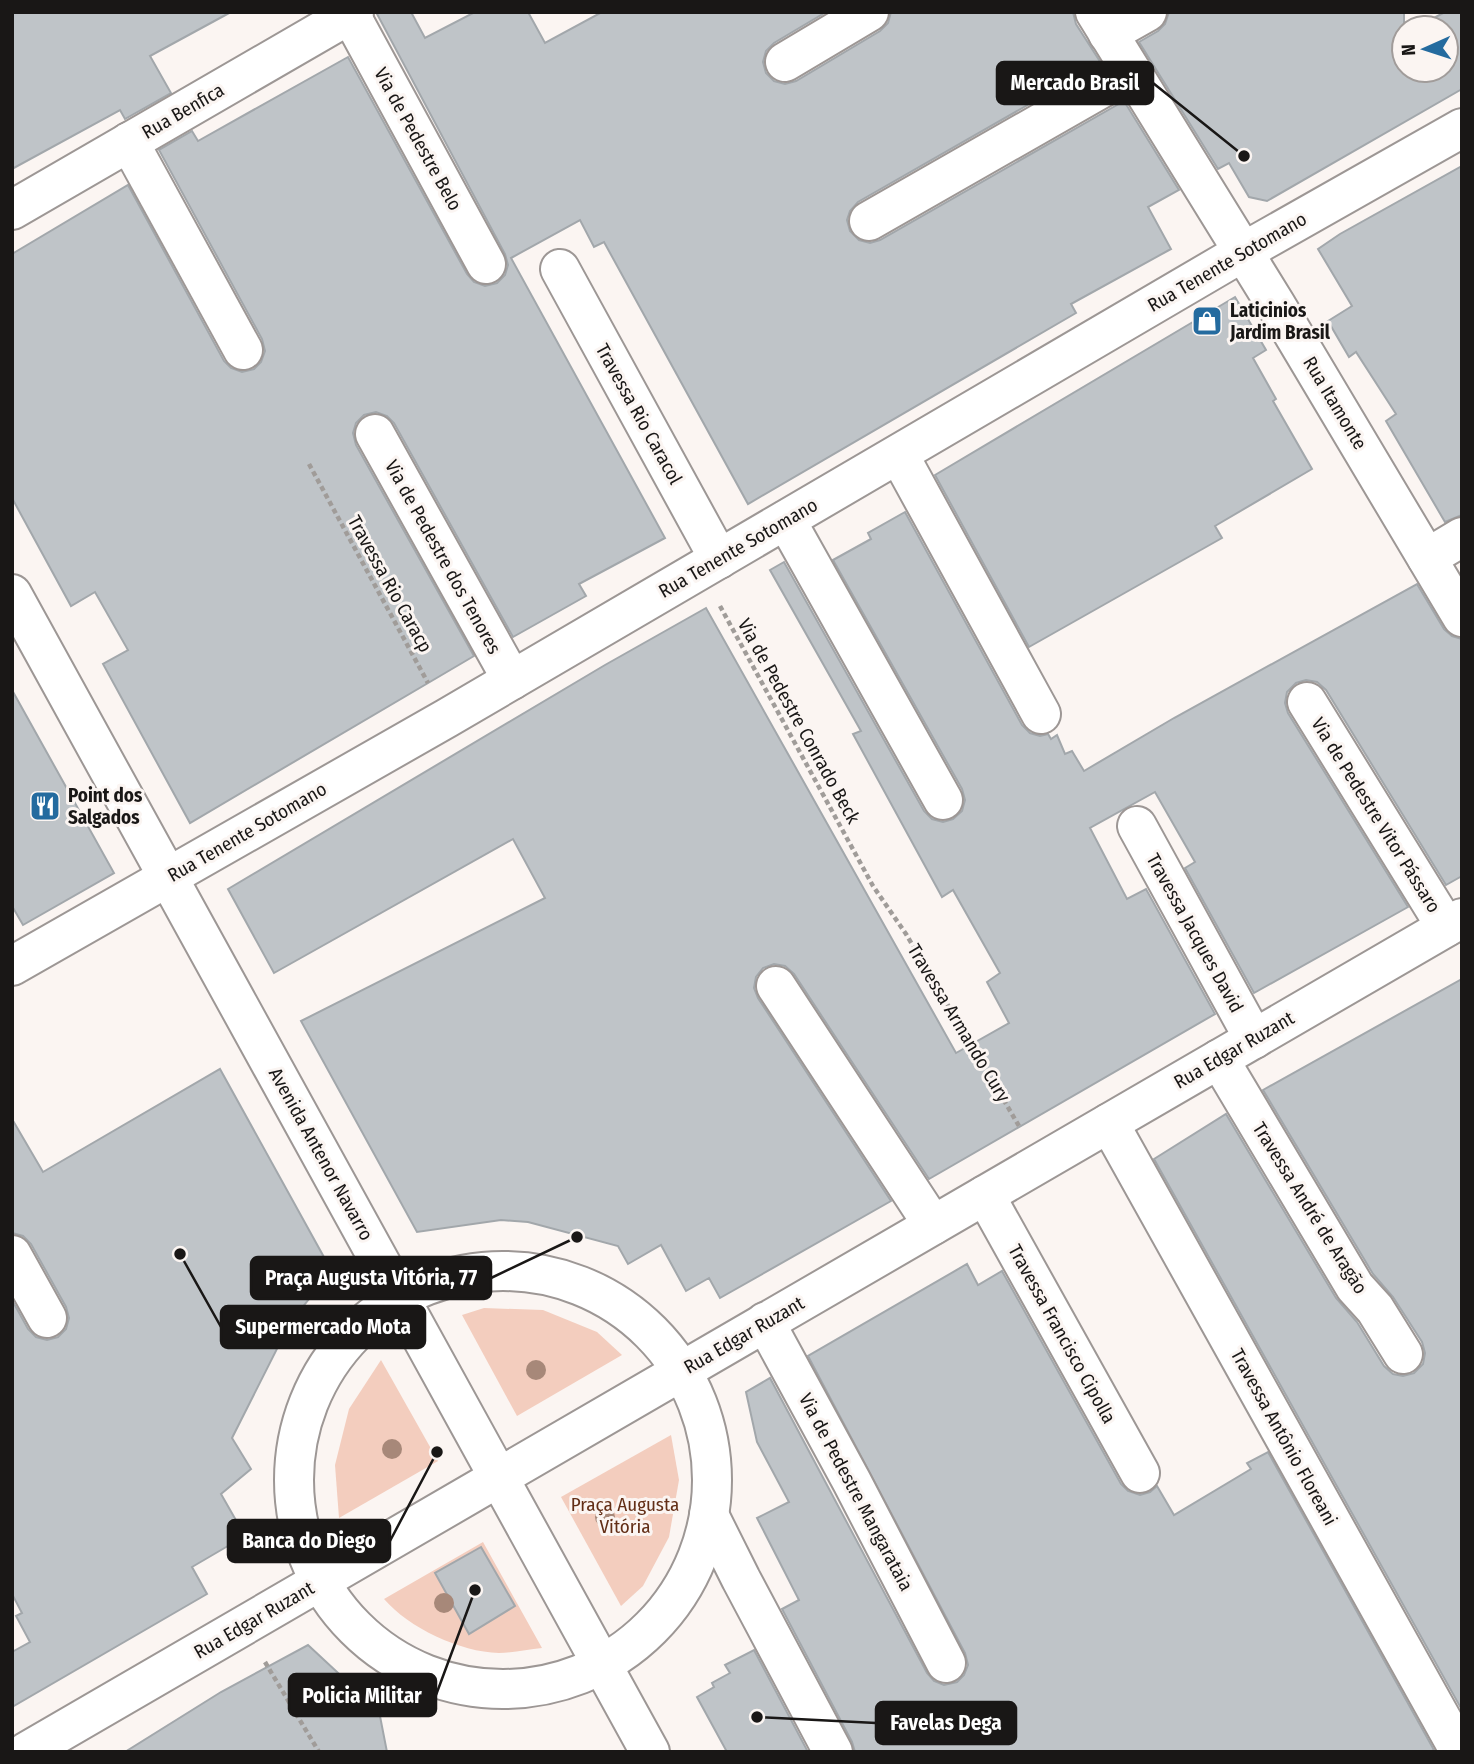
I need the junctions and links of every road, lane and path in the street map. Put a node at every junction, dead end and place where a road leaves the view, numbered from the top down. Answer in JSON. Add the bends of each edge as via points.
{"nodes":[{"id":1,"x":869,"y":12,"type":"edge"},
{"id":2,"x":1147,"y":12,"type":"edge"},
{"id":3,"x":352,"y":13,"type":"edge"},
{"id":4,"x":1102,"y":23,"type":"edge"},
{"id":5,"x":785,"y":62,"type":"dead end"},
{"id":6,"x":1130,"y":72,"type":"junction"},
{"id":7,"x":1462,"y":128,"type":"edge"},
{"id":8,"x":130,"y":142,"type":"junction"},
{"id":9,"x":12,"y":210,"type":"edge"},
{"id":10,"x":869,"y":221,"type":"dead end"},
{"id":11,"x":1243,"y":252,"type":"junction"},
{"id":12,"x":486,"y":264,"type":"dead end"},
{"id":13,"x":559,"y":269,"type":"dead end"},
{"id":14,"x":243,"y":350,"type":"dead end"},
{"id":15,"x":374,"y":434,"type":"dead end"},
{"id":16,"x":899,"y":455,"type":"junction"},
{"id":17,"x":309,"y":464,"type":"dead end"},
{"id":18,"x":786,"y":520,"type":"junction"},
{"id":19,"x":1462,"y":537,"type":"edge"},
{"id":20,"x":1427,"y":558,"type":"junction"},
{"id":21,"x":710,"y":565,"type":"junction"},
{"id":22,"x":12,"y":594,"type":"edge"},
{"id":23,"x":1462,"y":617,"type":"edge"},
{"id":24,"x":512,"y":680,"type":"junction"},
{"id":25,"x":1307,"y":702,"type":"dead end"},
{"id":26,"x":1041,"y":714,"type":"dead end"},
{"id":27,"x":447,"y":718,"type":"junction"},
{"id":28,"x":943,"y":800,"type":"dead end"},
{"id":29,"x":1137,"y":826,"type":"dead end"},
{"id":30,"x":169,"y":878,"type":"junction"},
{"id":31,"x":873,"y":886,"type":"joint"},
{"id":32,"x":1454,"y":923,"type":"edge"},
{"id":33,"x":12,"y":966,"type":"edge"},
{"id":34,"x":776,"y":986,"type":"dead end"},
{"id":35,"x":1254,"y":1039,"type":"junction"},
{"id":36,"x":1219,"y":1059,"type":"junction"},
{"id":37,"x":1109,"y":1123,"type":"junction"},
{"id":38,"x":1039,"y":1163,"type":"junction"},
{"id":39,"x":985,"y":1195,"type":"junction"},
{"id":40,"x":933,"y":1225,"type":"junction"},
{"id":41,"x":12,"y":1255,"type":"edge"},
{"id":42,"x":400,"y":1297,"type":"junction"},
{"id":43,"x":47,"y":1318,"type":"dead end"},
{"id":44,"x":765,"y":1322,"type":"junction"},
{"id":45,"x":1403,"y":1354,"type":"dead end"},
{"id":46,"x":681,"y":1372,"type":"junction"},
{"id":47,"x":1140,"y":1473,"type":"dead end"},
{"id":48,"x":499,"y":1477,"type":"junction"},
{"id":49,"x":709,"y":1515,"type":"junction"},
{"id":50,"x":318,"y":1582,"type":"junction"},
{"id":51,"x":263,"y":1658,"type":"dead end"},
{"id":52,"x":946,"y":1663,"type":"dead end"},
{"id":53,"x":603,"y":1666,"type":"junction"},
{"id":54,"x":26,"y":1752,"type":"edge"},
{"id":55,"x":319,"y":1752,"type":"edge"},
{"id":56,"x":650,"y":1752,"type":"edge"},
{"id":57,"x":833,"y":1752,"type":"edge"},
{"id":58,"x":1460,"y":1752,"type":"edge"}],
"edges":[{"from":1,"to":5,"type":"street"},
{"from":2,"to":4,"type":"street"},
{"from":3,"to":8,"type":"street","name":"Rua Benfica"},
{"from":3,"to":12,"type":"street","name":"Via de Pedestre Belo"},
{"from":4,"to":6,"type":"street","name":"Rua Itamonte"},
{"from":6,"to":10,"type":"street"},
{"from":6,"to":11,"type":"street","name":"Rua Itamonte"},
{"from":7,"to":11,"type":"street","name":"Rua Tenente Sotomano"},
{"from":8,"to":9,"type":"street","name":"Rua Benfica"},
{"from":8,"to":14,"type":"street"},
{"from":11,"to":16,"type":"street","name":"Rua Tenente Sotomano"},
{"from":11,"to":20,"type":"street","name":"Rua Itamonte"},
{"from":13,"to":21,"type":"street","name":"Travessa Rio Caracol"},
{"from":15,"to":24,"type":"street","name":"Via de Pedestre dos Tenores"},
{"from":16,"to":18,"type":"street","name":"Rua Tenente Sotomano"},
{"from":16,"to":26,"type":"street"},
{"from":17,"to":27,"type":"path","name":"Travessa Rio Caracp"},
{"from":18,"to":21,"type":"street","name":"Rua Tenente Sotomano"},
{"from":18,"to":28,"type":"street"},
{"from":19,"to":20,"type":"street"},
{"from":20,"to":23,"type":"street","name":"Rua Itamonte"},
{"from":21,"to":24,"type":"street","name":"Rua Tenente Sotomano"},
{"from":21,"to":31,"type":"path","name":"Via de Pedestre Conrado Beck"},
{"from":22,"to":30,"type":"street","name":"Avenida Antenor Navarro"},
{"from":24,"to":27,"type":"street","name":"Rua Tenente Sotomano"},
{"from":25,"to":32,"type":"street","name":"Via de Pedestre Vitor Pássaro"},
{"from":27,"to":30,"type":"street","name":"Rua Tenente Sotomano"},
{"from":29,"to":35,"type":"street","name":"Travessa Jacques David"},
{"from":30,"to":33,"type":"street","name":"Rua Tenente Sotomano"},
{"from":30,"to":42,"type":"street","name":"Avenida Antenor Navarro"},
{"from":31,"to":38,"type":"path","name":"Travessa Armando Cury","via":[[933,979]]},
{"from":32,"to":35,"type":"street","name":"Rua Edgar Ruzant"},
{"from":34,"to":40,"type":"street"},
{"from":35,"to":36,"type":"street","name":"Rua Edgar Ruzant"},
{"from":36,"to":37,"type":"street","name":"Rua Edgar Ruzant"},
{"from":36,"to":45,"type":"street","name":"Travessa André de Aragão","via":[[1355,1287]]},
{"from":37,"to":38,"type":"street","name":"Rua Edgar Ruzant"},
{"from":37,"to":58,"type":"street","name":"Travessa Antônio Floreani"},
{"from":38,"to":39,"type":"street","name":"Rua Edgar Ruzant"},
{"from":39,"to":40,"type":"street","name":"Rua Edgar Ruzant"},
{"from":39,"to":47,"type":"street","name":"Travessa Francisco Cipolla"},
{"from":40,"to":44,"type":"street","name":"Rua Edgar Ruzant"},
{"from":41,"to":43,"type":"street"},
{"from":42,"to":46,"type":"street","via":[[431,1282],[464,1274],[515,1270],[565,1279],[611,1300],[650,1331]]},
{"from":42,"to":48,"type":"street","name":"Avenida Antenor Navarro"},
{"from":42,"to":50,"type":"street","via":[[345,1341],[316,1383],[298,1432],[293,1483],[300,1534]]},
{"from":44,"to":46,"type":"street","name":"Rua Edgar Ruzant"},
{"from":44,"to":52,"type":"street","name":"Via de Pedestre Mangarataia"},
{"from":46,"to":48,"type":"street","name":"Rua Edgar Ruzant"},
{"from":46,"to":49,"type":"street","via":[[702,1417],[711,1465]]},
{"from":48,"to":50,"type":"street","name":"Rua Edgar Ruzant"},
{"from":48,"to":53,"type":"street","name":"Avenida Antenor Navarro"},
{"from":49,"to":53,"type":"street","via":[[698,1555],[680,1593],[654,1626]]},
{"from":49,"to":57,"type":"street"},
{"from":50,"to":53,"type":"street","via":[[369,1640],[409,1665],[473,1690],[537,1689]]},
{"from":50,"to":54,"type":"street","name":"Rua Edgar Ruzant"},
{"from":51,"to":55,"type":"path"},
{"from":53,"to":56,"type":"street","name":"Avenida Antenor Navarro"}]}
